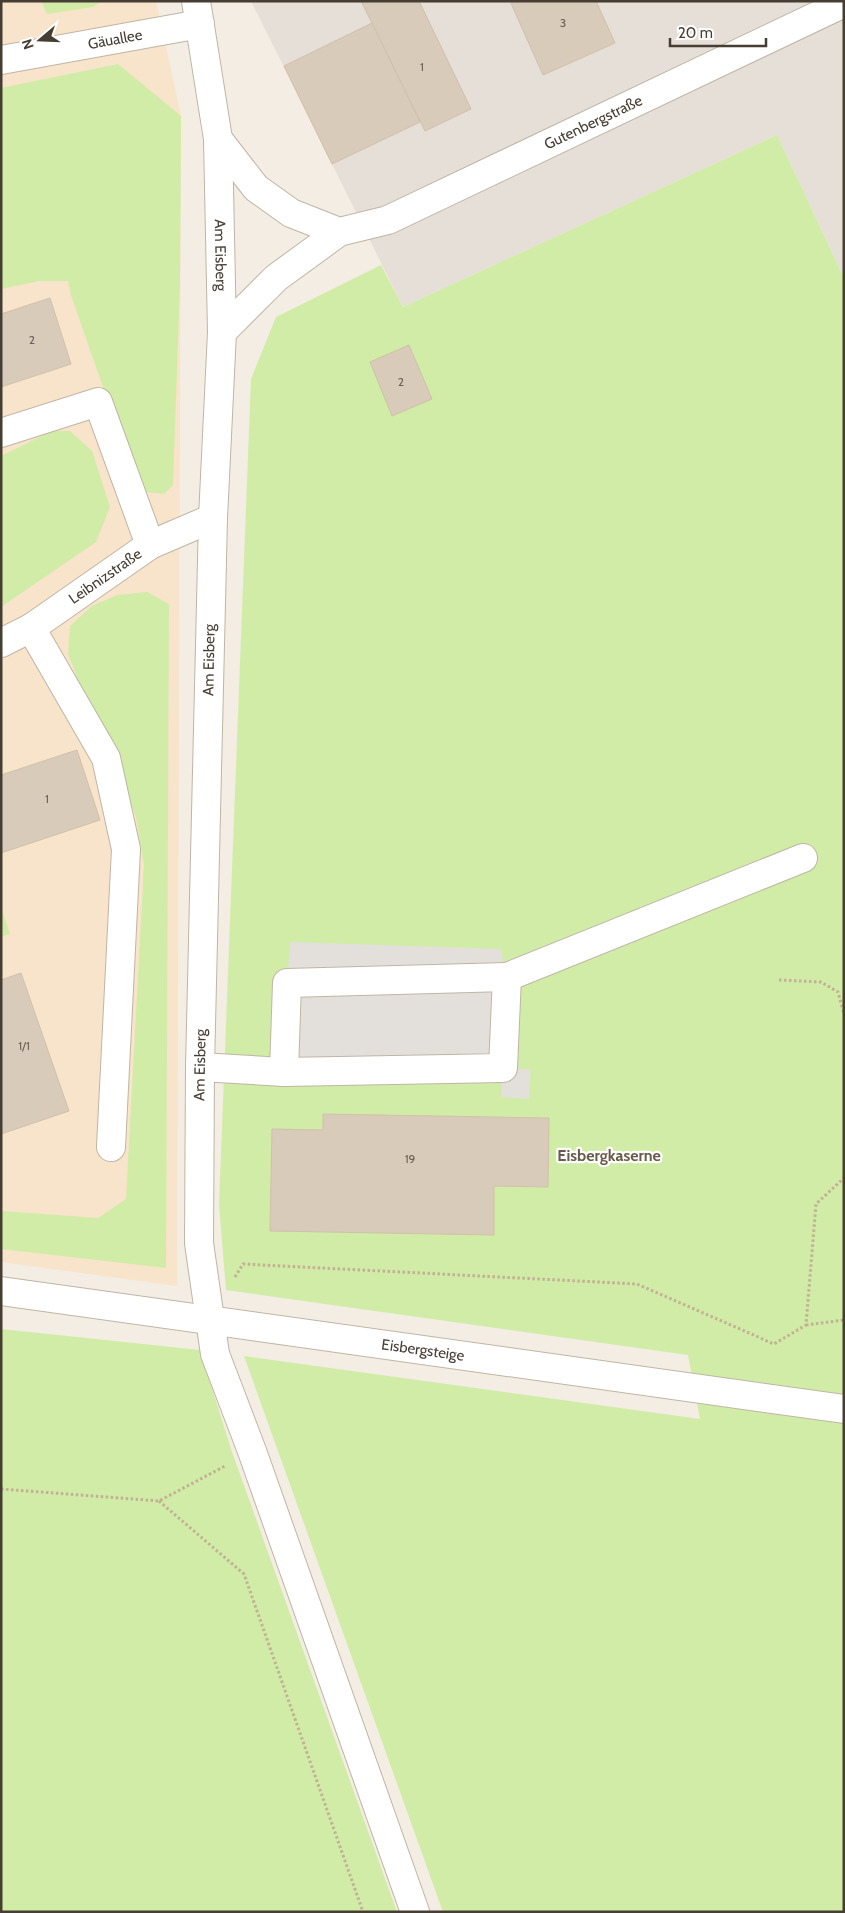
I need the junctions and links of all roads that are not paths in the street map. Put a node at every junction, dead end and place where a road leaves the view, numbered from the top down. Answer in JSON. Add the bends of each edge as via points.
{"nodes":[{"id":1,"x":844,"y":3,"type":"edge"},
{"id":2,"x":198,"y":13,"type":"edge"},
{"id":3,"x":1,"y":60,"type":"edge"},
{"id":4,"x":218,"y":139,"type":"junction"},
{"id":5,"x":339,"y":232,"type":"junction"},
{"id":6,"x":222,"y":332,"type":"junction"},
{"id":7,"x":1,"y":433,"type":"edge"},
{"id":8,"x":213,"y":518,"type":"junction"},
{"id":9,"x":150,"y":545,"type":"junction"},
{"id":10,"x":31,"y":628,"type":"junction"},
{"id":11,"x":1,"y":643,"type":"edge"},
{"id":12,"x":803,"y":858,"type":"dead end"},
{"id":13,"x":506,"y":977,"type":"junction"},
{"id":14,"x":200,"y":1067,"type":"junction"},
{"id":15,"x":284,"y":1072,"type":"junction"},
{"id":16,"x":111,"y":1147,"type":"dead end"},
{"id":17,"x":1,"y":1291,"type":"edge"},
{"id":18,"x":209,"y":1320,"type":"junction"},
{"id":19,"x":844,"y":1409,"type":"edge"},
{"id":20,"x":416,"y":1912,"type":"edge"}],
"edges":[{"from":1,"to":5,"type":"street","name":"Gutenbergstraße","via":[[388,220]]},
{"from":2,"to":3,"type":"street","name":"Gäuallee"},
{"from":2,"to":4,"type":"street","name":"Am Eisberg"},
{"from":4,"to":5,"type":"street","via":[[256,188],[291,213]]},
{"from":4,"to":6,"type":"street","name":"Am Eisberg"},
{"from":5,"to":6,"type":"street","name":"Gutenbergstraße","via":[[276,278]]},
{"from":6,"to":8,"type":"street","name":"Am Eisberg"},
{"from":7,"to":9,"type":"street","via":[[98,402]]},
{"from":8,"to":9,"type":"street","name":"Leibnizstraße"},
{"from":8,"to":14,"type":"street","name":"Am Eisberg"},
{"from":9,"to":10,"type":"street","name":"Leibnizstraße"},
{"from":10,"to":11,"type":"street","name":"Leibnizstraße"},
{"from":10,"to":16,"type":"street","via":[[106,758],[126,849]]},
{"from":12,"to":13,"type":"street"},
{"from":13,"to":15,"type":"street","via":[[287,983]]},
{"from":13,"to":15,"type":"street","via":[[503,1068]]},
{"from":14,"to":15,"type":"street"},
{"from":14,"to":18,"type":"street","name":"Am Eisberg","via":[[199,1243]]},
{"from":17,"to":18,"type":"street","name":"Eisbergsteige"},
{"from":18,"to":19,"type":"street","name":"Eisbergsteige"},
{"from":18,"to":20,"type":"street","name":"Am Eisberg","via":[[215,1354]]}]}
